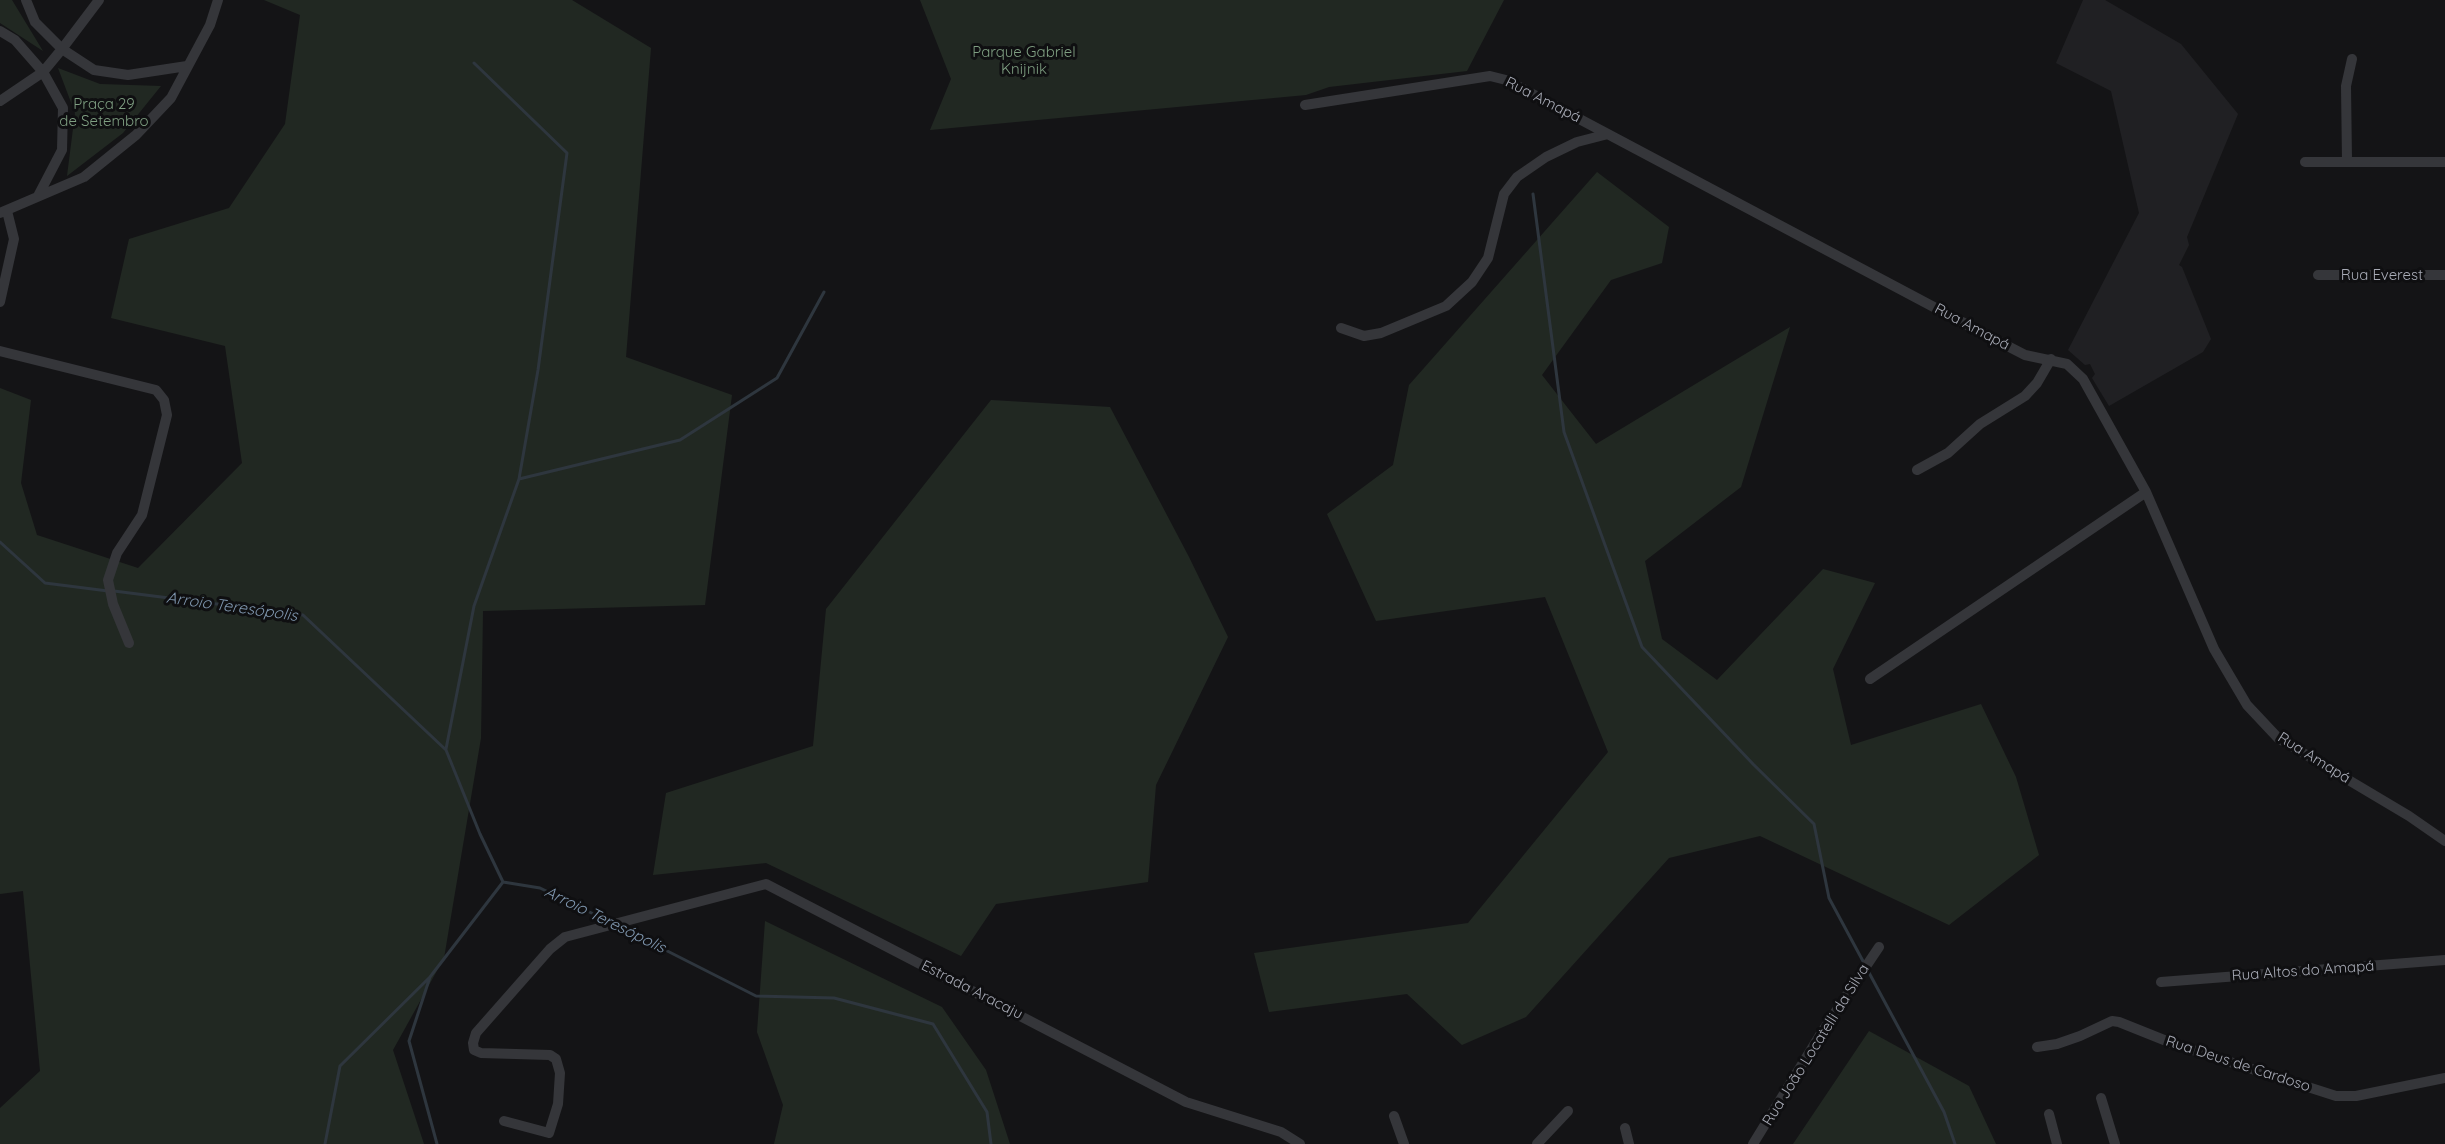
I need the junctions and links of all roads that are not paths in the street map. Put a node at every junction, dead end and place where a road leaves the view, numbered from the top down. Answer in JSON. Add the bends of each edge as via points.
{"nodes":[{"id":1,"x":26,"y":0,"type":"edge"},
{"id":2,"x":99,"y":0,"type":"edge"},
{"id":3,"x":218,"y":0,"type":"edge"},
{"id":4,"x":0,"y":32,"type":"edge"},
{"id":5,"x":62,"y":50,"type":"junction"},
{"id":6,"x":2352,"y":59,"type":"dead end"},
{"id":7,"x":187,"y":66,"type":"junction"},
{"id":8,"x":43,"y":72,"type":"junction"},
{"id":9,"x":0,"y":101,"type":"edge"},
{"id":10,"x":1305,"y":105,"type":"dead end"},
{"id":11,"x":1608,"y":134,"type":"junction"},
{"id":12,"x":2348,"y":161,"type":"junction"},
{"id":13,"x":2305,"y":162,"type":"dead end"},
{"id":14,"x":2445,"y":162,"type":"edge"},
{"id":15,"x":38,"y":196,"type":"junction"},
{"id":16,"x":4,"y":212,"type":"edge"},
{"id":17,"x":2318,"y":275,"type":"dead end"},
{"id":18,"x":2445,"y":275,"type":"edge"},
{"id":19,"x":0,"y":302,"type":"edge"},
{"id":20,"x":1341,"y":328,"type":"dead end"},
{"id":21,"x":0,"y":351,"type":"edge"},
{"id":22,"x":2051,"y":359,"type":"junction"},
{"id":23,"x":1917,"y":470,"type":"dead end"},
{"id":24,"x":2146,"y":492,"type":"junction"},
{"id":25,"x":129,"y":643,"type":"dead end"},
{"id":26,"x":1870,"y":679,"type":"dead end"},
{"id":27,"x":2445,"y":841,"type":"edge"},
{"id":28,"x":1879,"y":947,"type":"dead end"},
{"id":29,"x":2445,"y":960,"type":"edge"},
{"id":30,"x":2161,"y":982,"type":"dead end"},
{"id":31,"x":2037,"y":1047,"type":"dead end"},
{"id":32,"x":2445,"y":1078,"type":"edge"},
{"id":33,"x":2101,"y":1098,"type":"dead end"},
{"id":34,"x":1568,"y":1111,"type":"dead end"},
{"id":35,"x":2049,"y":1114,"type":"dead end"},
{"id":36,"x":1394,"y":1116,"type":"dead end"},
{"id":37,"x":504,"y":1121,"type":"dead end"},
{"id":38,"x":1625,"y":1128,"type":"dead end"},
{"id":39,"x":1300,"y":1144,"type":"edge"},
{"id":40,"x":1404,"y":1144,"type":"edge"},
{"id":41,"x":1537,"y":1144,"type":"edge"},
{"id":42,"x":1629,"y":1144,"type":"edge"},
{"id":43,"x":1753,"y":1144,"type":"edge"},
{"id":44,"x":2057,"y":1144,"type":"edge"},
{"id":45,"x":2115,"y":1144,"type":"edge"}],
"edges":[{"from":1,"to":5,"type":"street","via":[[35,22]]},
{"from":2,"to":5,"type":"street"},
{"from":3,"to":7,"type":"street","via":[[210,25]]},
{"from":4,"to":8,"type":"street","via":[[15,40]]},
{"from":5,"to":7,"type":"street","via":[[94,70],[128,75]]},
{"from":5,"to":8,"type":"street"},
{"from":6,"to":12,"type":"street","via":[[2346,86]]},
{"from":7,"to":15,"type":"street","via":[[171,98],[136,135],[84,177]]},
{"from":8,"to":9,"type":"street"},
{"from":8,"to":15,"type":"street","via":[[63,108],[62,150]]},
{"from":10,"to":11,"type":"street","name":"Rua Amapá","via":[[1490,76],[1506,80]]},
{"from":11,"to":20,"type":"street","via":[[1577,142],[1517,177],[1504,194],[1488,258],[1472,282],[1446,306],[1381,333],[1365,336]]},
{"from":11,"to":22,"type":"street","name":"Rua Amapá","via":[[2025,355]]},
{"from":12,"to":13,"type":"street"},
{"from":12,"to":14,"type":"street"},
{"from":15,"to":16,"type":"street"},
{"from":16,"to":19,"type":"street","via":[[14,239]]},
{"from":17,"to":18,"type":"street","name":"Rua Everest"},
{"from":21,"to":25,"type":"street","via":[[156,390],[164,400],[167,415],[142,515],[117,553],[108,580]]},
{"from":22,"to":23,"type":"street","via":[[2025,396],[1980,424],[1948,453]]},
{"from":22,"to":24,"type":"street","name":"Rua Amapá","via":[[2067,364],[2083,379]]},
{"from":24,"to":26,"type":"street"},
{"from":24,"to":27,"type":"street","name":"Rua Amapá","via":[[2214,649],[2247,705],[2278,738]]},
{"from":28,"to":43,"type":"street","name":"Rua João Locatelli da Silva"},
{"from":29,"to":30,"type":"street","name":"Rua Altos do Amapá"},
{"from":31,"to":32,"type":"street","name":"Rua Deus de Cardoso","via":[[2073,1039],[2112,1021],[2336,1096],[2372,1094]]},
{"from":33,"to":45,"type":"street"},
{"from":34,"to":41,"type":"street"},
{"from":35,"to":44,"type":"street"},
{"from":36,"to":40,"type":"street"},
{"from":37,"to":39,"type":"street","name":"Estrada Aracaju","via":[[549,1133],[558,1104],[560,1073],[556,1059],[550,1055],[482,1053],[474,1050],[473,1043],[476,1033],[550,949],[565,937],[766,884],[1186,1102],[1281,1132]]},
{"from":38,"to":42,"type":"street"}]}
